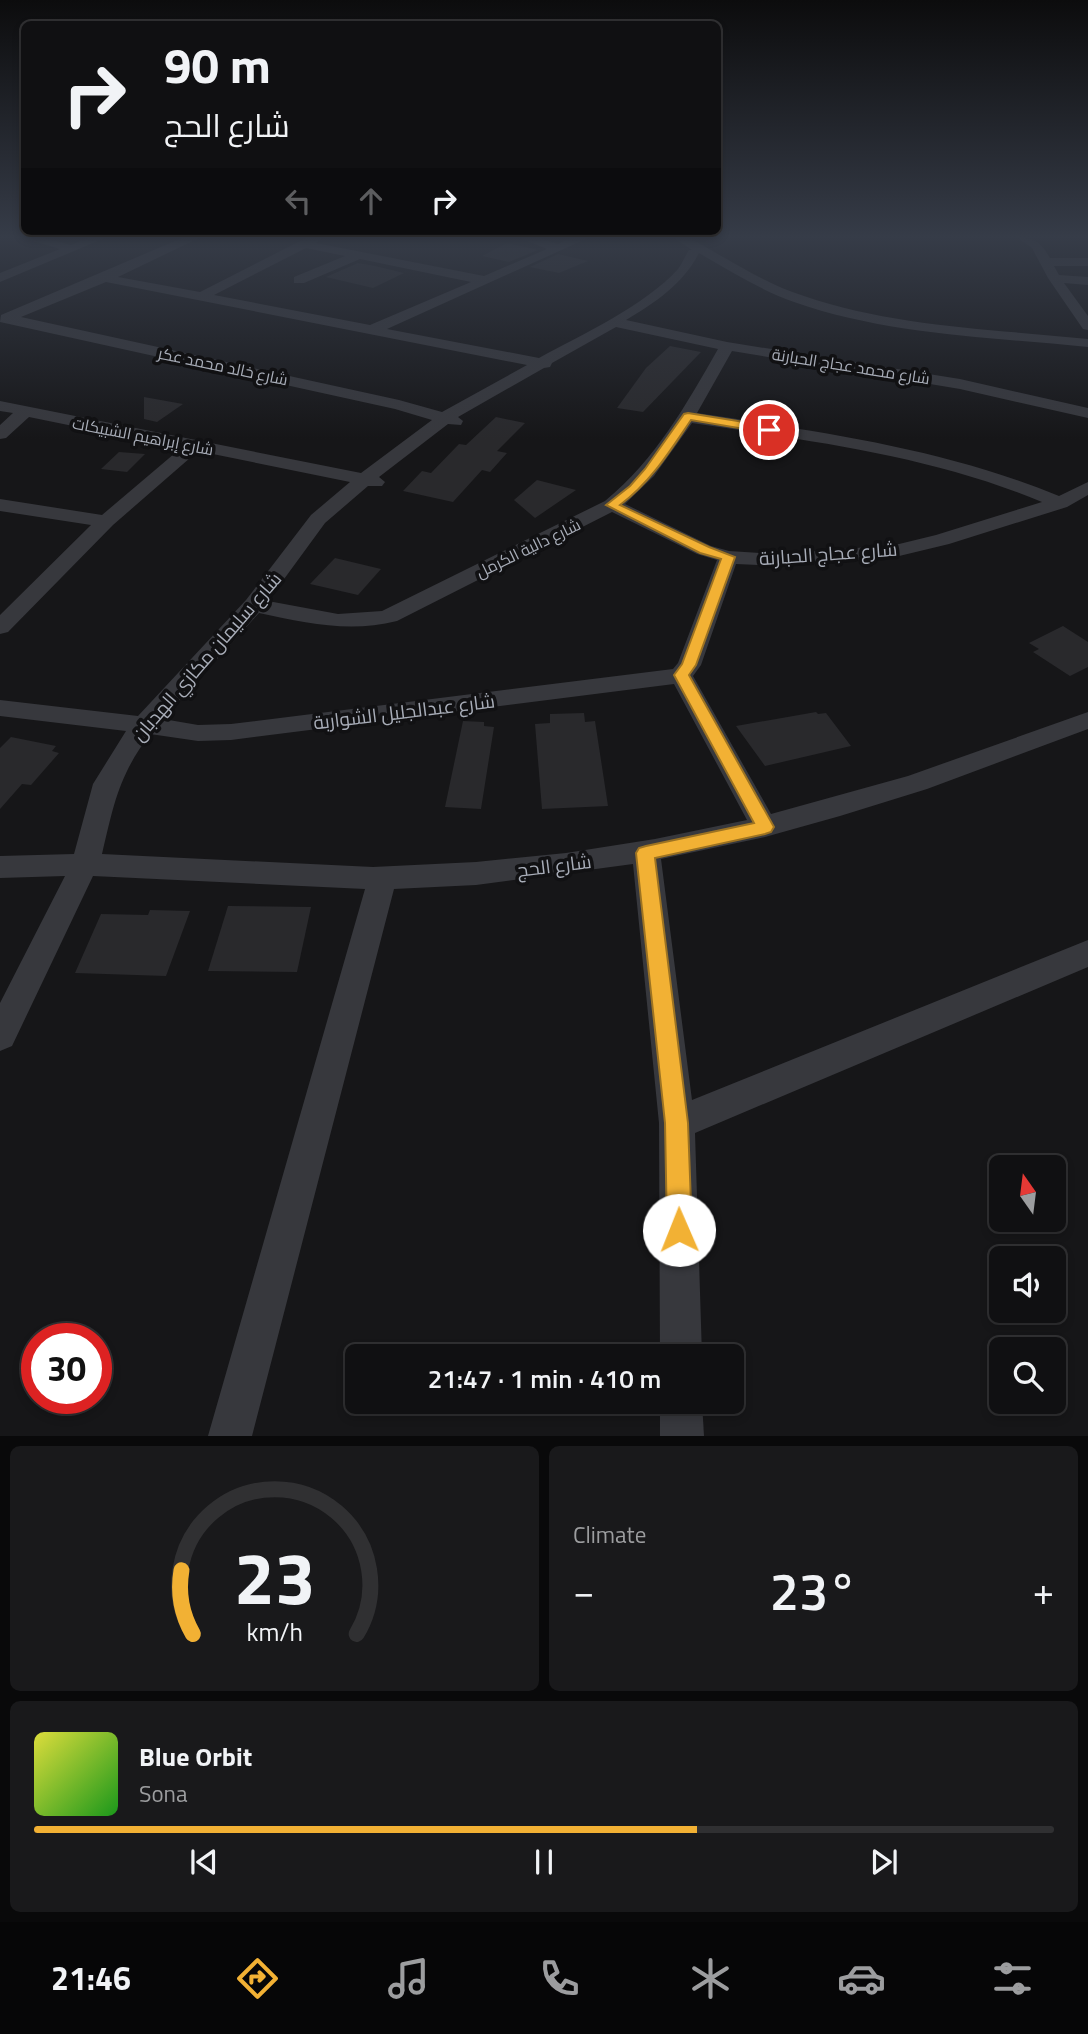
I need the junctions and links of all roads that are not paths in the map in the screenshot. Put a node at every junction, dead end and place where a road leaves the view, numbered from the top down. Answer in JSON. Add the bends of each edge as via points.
{"nodes":[{"id":1,"x":39,"y":305,"type":"edge"},
{"id":2,"x":244,"y":305,"type":"edge"},
{"id":3,"x":427,"y":305,"type":"edge"},
{"id":4,"x":637,"y":305,"type":"edge"},
{"id":5,"x":819,"y":305,"type":"edge"},
{"id":6,"x":1073,"y":305,"type":"edge"},
{"id":7,"x":3,"y":320,"type":"edge"},
{"id":8,"x":614,"y":321,"type":"junction"},
{"id":9,"x":1088,"y":326,"type":"edge"},
{"id":10,"x":374,"y":329,"type":"junction"},
{"id":11,"x":1088,"y":343,"type":"edge"},
{"id":12,"x":727,"y":346,"type":"junction"},
{"id":13,"x":545,"y":363,"type":"junction"},
{"id":14,"x":0,"y":406,"type":"edge"},
{"id":15,"x":24,"y":412,"type":"junction"},
{"id":16,"x":1088,"y":413,"type":"edge"},
{"id":17,"x":688,"y":416,"type":"junction"},
{"id":18,"x":455,"y":417,"type":"junction"},
{"id":19,"x":0,"y":434,"type":"edge"},
{"id":20,"x":194,"y":446,"type":"junction"},
{"id":21,"x":366,"y":484,"type":"junction"},
{"id":22,"x":1088,"y":488,"type":"edge"},
{"id":23,"x":1060,"y":503,"type":"junction"},
{"id":24,"x":0,"y":505,"type":"edge"},
{"id":25,"x":612,"y":505,"type":"junction"},
{"id":26,"x":106,"y":522,"type":"junction"},
{"id":27,"x":729,"y":557,"type":"junction"},
{"id":28,"x":254,"y":605,"type":"junction"},
{"id":29,"x":0,"y":627,"type":"edge"},
{"id":30,"x":681,"y":675,"type":"junction"},
{"id":31,"x":0,"y":708,"type":"edge"},
{"id":32,"x":1088,"y":720,"type":"edge"},
{"id":33,"x":144,"y":724,"type":"junction"},
{"id":34,"x":765,"y":827,"type":"junction"},
{"id":35,"x":646,"y":853,"type":"junction"},
{"id":36,"x":85,"y":864,"type":"junction"},
{"id":37,"x":0,"y":867,"type":"edge"},
{"id":38,"x":382,"y":878,"type":"junction"},
{"id":39,"x":1088,"y":953,"type":"edge"},
{"id":40,"x":0,"y":1036,"type":"edge"},
{"id":41,"x":677,"y":1123,"type":"junction"},
{"id":42,"x":681,"y":1344,"type":"edge"},
{"id":43,"x":681,"y":1414,"type":"edge"},
{"id":44,"x":230,"y":1436,"type":"edge"},
{"id":45,"x":682,"y":1436,"type":"edge"}],
"edges":[{"from":1,"to":7,"type":"street","name":"شارع خالد محمد عكر"},
{"from":2,"to":10,"type":"street"},
{"from":3,"to":10,"type":"street"},
{"from":4,"to":8,"type":"street","name":"شارع سليمان مكازي الهدبان"},
{"from":5,"to":11,"type":"street","via":[[886,319]]},
{"from":6,"to":9,"type":"street"},
{"from":7,"to":18,"type":"street","name":"شارع خالد محمد عكر"},
{"from":8,"to":12,"type":"street","name":"شارع محمد عجاج الحبارنة"},
{"from":8,"to":13,"type":"street","name":"شارع سليمان مكازي الهدبان"},
{"from":10,"to":13,"type":"street"},
{"from":12,"to":16,"type":"street","name":"شارع محمد عجاج الحبارنة","via":[[960,384]]},
{"from":12,"to":17,"type":"street","name":"شارع دالية الكرمل"},
{"from":13,"to":18,"type":"street","name":"شارع سليمان مكازي الهدبان"},
{"from":14,"to":15,"type":"street","name":"شارع إبراهيم الشبيكات"},
{"from":15,"to":19,"type":"street"},
{"from":15,"to":20,"type":"street","name":"شارع إبراهيم الشبيكات"},
{"from":17,"to":23,"type":"street","via":[[903,452],[1005,479]]},
{"from":17,"to":25,"type":"street","name":"شارع دالية الكرمل","via":[[649,472]]},
{"from":18,"to":21,"type":"street","name":"شارع سليمان مكازي الهدبان"},
{"from":20,"to":21,"type":"street","name":"شارع إبراهيم الشبيكات"},
{"from":20,"to":26,"type":"street"},
{"from":21,"to":28,"type":"street","name":"شارع سليمان مكازي الهدبان","via":[[328,524],[310,532]]},
{"from":22,"to":23,"type":"street","name":"شارع عجاج الحبارنة"},
{"from":23,"to":27,"type":"street","name":"شارع عجاج الحبارنة","via":[[895,551],[778,560]]},
{"from":24,"to":26,"type":"street"},
{"from":25,"to":27,"type":"street","name":"شارع عجاج الحبارنة","via":[[704,550]]},
{"from":25,"to":28,"type":"street","name":"شارع دالية الكرمل","via":[[389,616],[345,623]]},
{"from":26,"to":29,"type":"street"},
{"from":27,"to":30,"type":"street","via":[[689,665]]},
{"from":28,"to":33,"type":"street","name":"شارع سليمان مكازي الهدبان"},
{"from":30,"to":33,"type":"street","name":"شارع عبدالجليل الشواربة","via":[[231,732],[198,733]]},
{"from":30,"to":34,"type":"street"},
{"from":31,"to":33,"type":"street","name":"شارع عبدالجليل الشواربة"},
{"from":32,"to":34,"type":"street","name":"شارع الحج","via":[[911,785]]},
{"from":33,"to":36,"type":"street","name":"شارع سليمان مكازي الهدبان","via":[[106,785]]},
{"from":34,"to":35,"type":"street","name":"شارع الحج"},
{"from":35,"to":38,"type":"street","name":"شارع الحج","via":[[477,874]]},
{"from":35,"to":41,"type":"street"},
{"from":36,"to":37,"type":"street","name":"شارع الحج"},
{"from":36,"to":38,"type":"street","name":"شارع الحج"},
{"from":36,"to":40,"type":"street","name":"شارع سليمان مكازي الهدبان"},
{"from":38,"to":44,"type":"street"},
{"from":39,"to":41,"type":"street"},
{"from":41,"to":42,"type":"street"},
{"from":43,"to":45,"type":"street"}]}
